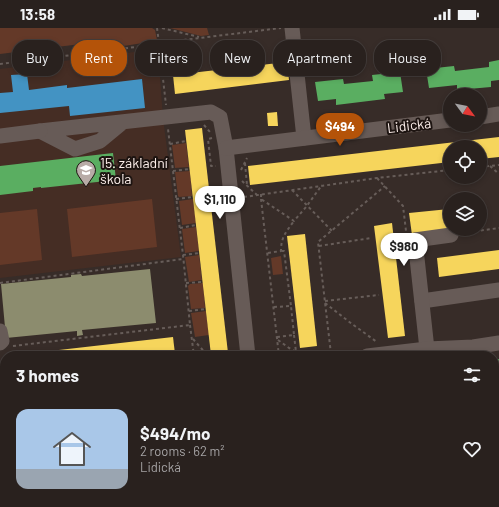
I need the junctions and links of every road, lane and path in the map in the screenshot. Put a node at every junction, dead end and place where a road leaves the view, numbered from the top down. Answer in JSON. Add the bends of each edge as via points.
{"nodes":[{"id":1,"x":157,"y":28,"type":"edge"},
{"id":2,"x":162,"y":28,"type":"edge"},
{"id":3,"x":283,"y":28,"type":"edge"},
{"id":4,"x":292,"y":28,"type":"edge"},
{"id":5,"x":201,"y":38,"type":"junction"},
{"id":6,"x":159,"y":40,"type":"edge"},
{"id":7,"x":184,"y":40,"type":"edge"},
{"id":8,"x":135,"y":46,"type":"edge"},
{"id":9,"x":0,"y":64,"type":"edge"},
{"id":10,"x":162,"y":76,"type":"edge"},
{"id":11,"x":499,"y":114,"type":"edge"},
{"id":12,"x":487,"y":116,"type":"edge"},
{"id":13,"x":165,"y":117,"type":"junction"},
{"id":14,"x":123,"y":122,"type":"junction"},
{"id":15,"x":203,"y":124,"type":"dead end"},
{"id":16,"x":443,"y":125,"type":"edge"},
{"id":17,"x":40,"y":131,"type":"junction"},
{"id":18,"x":0,"y":136,"type":"edge"},
{"id":19,"x":304,"y":138,"type":"junction"},
{"id":20,"x":186,"y":141,"type":"dead end"},
{"id":21,"x":170,"y":144,"type":"junction"},
{"id":22,"x":226,"y":148,"type":"junction"},
{"id":23,"x":248,"y":157,"type":"dead end"},
{"id":24,"x":245,"y":163,"type":"junction"},
{"id":25,"x":221,"y":165,"type":"dead end"},
{"id":26,"x":499,"y":165,"type":"edge"},
{"id":27,"x":487,"y":166,"type":"edge"},
{"id":28,"x":490,"y":166,"type":"junction"},
{"id":29,"x":189,"y":169,"type":"dead end"},
{"id":30,"x":241,"y":170,"type":"dead end"},
{"id":31,"x":173,"y":171,"type":"junction"},
{"id":32,"x":443,"y":171,"type":"edge"},
{"id":33,"x":499,"y":174,"type":"edge"},
{"id":34,"x":238,"y":177,"type":"dead end"},
{"id":35,"x":377,"y":178,"type":"junction"},
{"id":36,"x":322,"y":185,"type":"junction"},
{"id":37,"x":247,"y":186,"type":"junction"},
{"id":38,"x":385,"y":186,"type":"junction"},
{"id":39,"x":292,"y":190,"type":"junction"},
{"id":40,"x":261,"y":194,"type":"junction"},
{"id":41,"x":257,"y":195,"type":"junction"},
{"id":42,"x":193,"y":197,"type":"dead end"},
{"id":43,"x":238,"y":197,"type":"dead end"},
{"id":44,"x":176,"y":199,"type":"junction"},
{"id":45,"x":262,"y":199,"type":"junction"},
{"id":46,"x":307,"y":205,"type":"junction"},
{"id":47,"x":294,"y":221,"type":"junction"},
{"id":48,"x":196,"y":225,"type":"dead end"},
{"id":49,"x":180,"y":228,"type":"junction"},
{"id":50,"x":499,"y":228,"type":"edge"},
{"id":51,"x":487,"y":230,"type":"edge"},
{"id":52,"x":332,"y":231,"type":"junction"},
{"id":53,"x":443,"y":236,"type":"edge"},
{"id":54,"x":406,"y":237,"type":"dead end"},
{"id":55,"x":371,"y":238,"type":"dead end"},
{"id":56,"x":319,"y":246,"type":"junction"},
{"id":57,"x":281,"y":251,"type":"junction"},
{"id":58,"x":199,"y":253,"type":"dead end"},
{"id":59,"x":268,"y":253,"type":"junction"},
{"id":60,"x":183,"y":255,"type":"junction"},
{"id":61,"x":184,"y":260,"type":"junction"},
{"id":62,"x":202,"y":282,"type":"dead end"},
{"id":63,"x":0,"y":283,"type":"edge"},
{"id":64,"x":186,"y":283,"type":"junction"},
{"id":65,"x":499,"y":290,"type":"edge"},
{"id":66,"x":378,"y":295,"type":"dead end"},
{"id":67,"x":422,"y":301,"type":"junction"},
{"id":68,"x":325,"y":302,"type":"junction"},
{"id":69,"x":291,"y":306,"type":"junction"},
{"id":70,"x":274,"y":308,"type":"junction"},
{"id":71,"x":206,"y":309,"type":"dead end"},
{"id":72,"x":189,"y":311,"type":"junction"},
{"id":73,"x":190,"y":325,"type":"junction"},
{"id":74,"x":0,"y":331,"type":"edge"},
{"id":75,"x":294,"y":335,"type":"junction"},
{"id":76,"x":277,"y":337,"type":"junction"},
{"id":77,"x":192,"y":339,"type":"junction"},
{"id":78,"x":278,"y":340,"type":"junction"},
{"id":79,"x":499,"y":343,"type":"edge"},
{"id":80,"x":379,"y":344,"type":"dead end"},
{"id":81,"x":7,"y":345,"type":"edge"},
{"id":82,"x":193,"y":351,"type":"edge"},
{"id":83,"x":203,"y":351,"type":"edge"},
{"id":84,"x":247,"y":351,"type":"edge"},
{"id":85,"x":279,"y":351,"type":"edge"},
{"id":86,"x":294,"y":351,"type":"edge"},
{"id":87,"x":296,"y":351,"type":"edge"},
{"id":88,"x":331,"y":351,"type":"edge"},
{"id":89,"x":421,"y":351,"type":"edge"},
{"id":90,"x":476,"y":351,"type":"edge"}],
"edges":[{"from":1,"to":6,"type":"path"},
{"from":2,"to":5,"type":"path"},
{"from":3,"to":5,"type":"path"},
{"from":4,"to":19,"type":"street"},
{"from":5,"to":7,"type":"path"},
{"from":8,"to":9,"type":"path"},
{"from":10,"to":13,"type":"path"},
{"from":11,"to":12,"type":"street"},
{"from":13,"to":14,"type":"street"},
{"from":13,"to":21,"type":"path"},
{"from":13,"to":22,"type":"street","via":[[211,112],[220,117]]},
{"from":14,"to":17,"type":"street"},
{"from":14,"to":17,"type":"street","via":[[100,141],[75,149]]},
{"from":15,"to":25,"type":"path","via":[[215,138],[208,139],[211,166]]},
{"from":16,"to":19,"type":"street","name":"Lidická"},
{"from":17,"to":18,"type":"street"},
{"from":19,"to":22,"type":"street","name":"Lidická"},
{"from":20,"to":21,"type":"path"},
{"from":21,"to":31,"type":"path"},
{"from":22,"to":84,"type":"street"},
{"from":23,"to":24,"type":"path"},
{"from":24,"to":30,"type":"path"},
{"from":24,"to":37,"type":"path"},
{"from":26,"to":28,"type":"path"},
{"from":27,"to":28,"type":"path"},
{"from":28,"to":33,"type":"path"},
{"from":29,"to":31,"type":"path"},
{"from":31,"to":44,"type":"path"},
{"from":32,"to":35,"type":"path"},
{"from":34,"to":37,"type":"path"},
{"from":35,"to":36,"type":"path"},
{"from":35,"to":38,"type":"path"},
{"from":36,"to":39,"type":"path"},
{"from":36,"to":46,"type":"path"},
{"from":37,"to":41,"type":"path"},
{"from":38,"to":52,"type":"path"},
{"from":38,"to":54,"type":"path","via":[[403,206]]},
{"from":39,"to":40,"type":"path"},
{"from":39,"to":46,"type":"path"},
{"from":40,"to":41,"type":"path"},
{"from":40,"to":45,"type":"path"},
{"from":41,"to":43,"type":"path"},
{"from":42,"to":44,"type":"path"},
{"from":44,"to":49,"type":"path"},
{"from":45,"to":47,"type":"path"},
{"from":45,"to":59,"type":"path"},
{"from":46,"to":47,"type":"path"},
{"from":46,"to":52,"type":"path"},
{"from":47,"to":57,"type":"path","via":[[284,233]]},
{"from":48,"to":49,"type":"path"},
{"from":49,"to":60,"type":"path"},
{"from":50,"to":51,"type":"path"},
{"from":52,"to":56,"type":"path","via":[[318,242]]},
{"from":53,"to":67,"type":"street","via":[[415,240]]},
{"from":55,"to":56,"type":"path"},
{"from":56,"to":68,"type":"path"},
{"from":57,"to":59,"type":"path"},
{"from":57,"to":69,"type":"path","via":[[284,251]]},
{"from":58,"to":60,"type":"path"},
{"from":59,"to":70,"type":"path"},
{"from":60,"to":61,"type":"path"},
{"from":61,"to":63,"type":"path"},
{"from":61,"to":64,"type":"path"},
{"from":62,"to":64,"type":"path"},
{"from":64,"to":72,"type":"path"},
{"from":65,"to":67,"type":"street"},
{"from":66,"to":68,"type":"path"},
{"from":67,"to":89,"type":"street"},
{"from":68,"to":80,"type":"path"},
{"from":68,"to":88,"type":"path"},
{"from":69,"to":70,"type":"path"},
{"from":69,"to":75,"type":"path"},
{"from":70,"to":76,"type":"path"},
{"from":71,"to":72,"type":"path"},
{"from":72,"to":73,"type":"path"},
{"from":73,"to":77,"type":"path"},
{"from":73,"to":81,"type":"path"},
{"from":74,"to":81,"type":"street","via":[[2,342]]},
{"from":75,"to":76,"type":"path"},
{"from":75,"to":87,"type":"path"},
{"from":76,"to":78,"type":"path"},
{"from":77,"to":82,"type":"path"},
{"from":77,"to":83,"type":"path"},
{"from":78,"to":85,"type":"path"},
{"from":78,"to":86,"type":"path"},
{"from":79,"to":90,"type":"street"}]}
